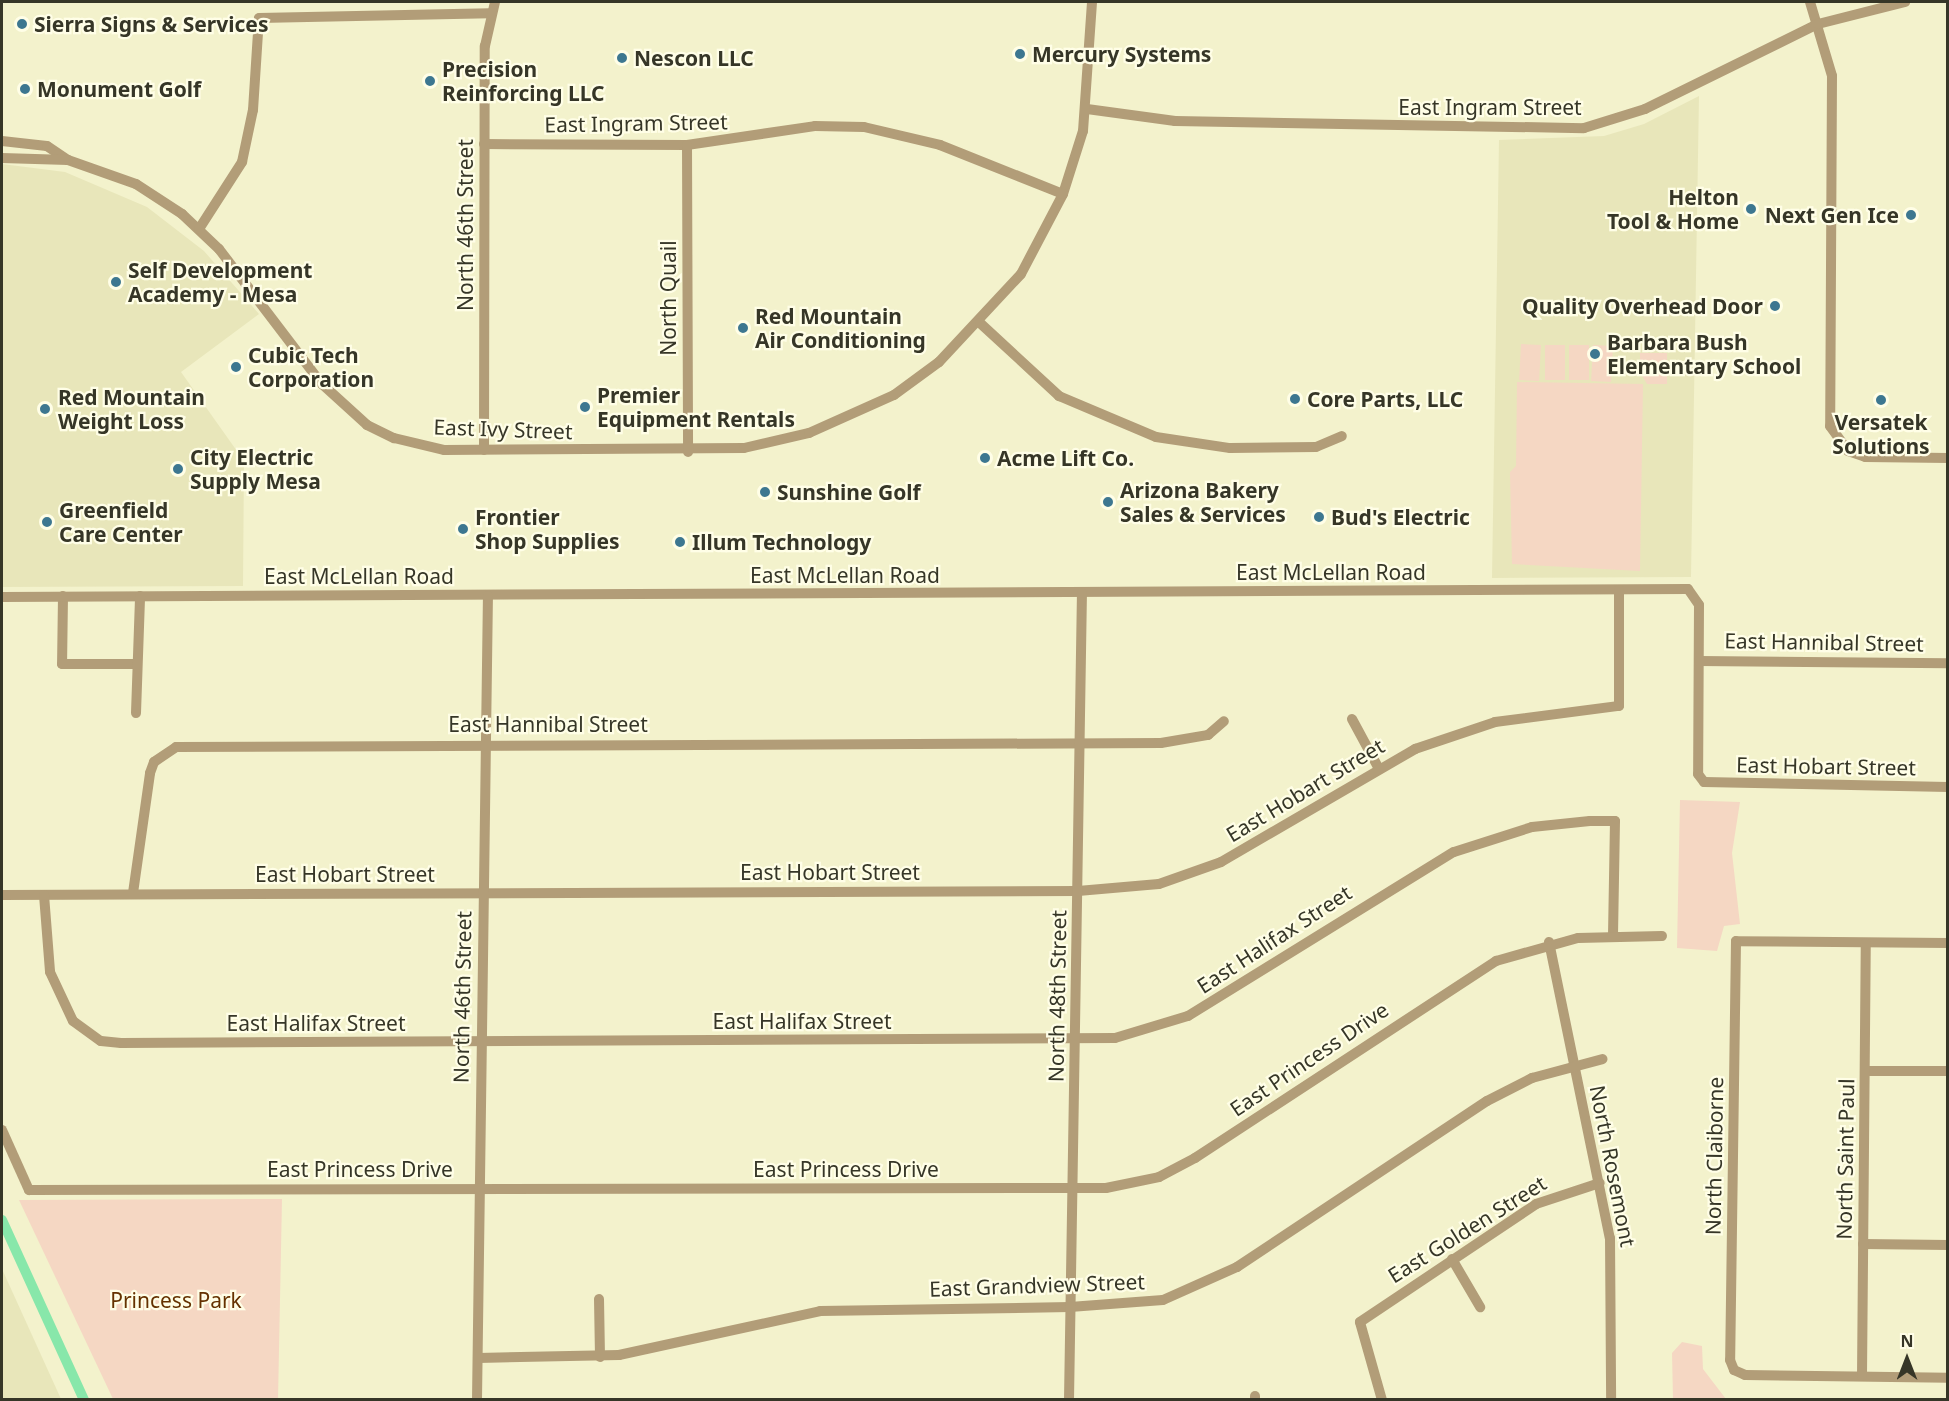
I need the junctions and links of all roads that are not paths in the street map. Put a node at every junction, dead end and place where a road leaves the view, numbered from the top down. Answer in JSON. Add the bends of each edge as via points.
{"nodes":[{"id":1,"x":495,"y":2,"type":"edge"},
{"id":2,"x":1092,"y":2,"type":"edge"},
{"id":3,"x":1810,"y":2,"type":"edge"},
{"id":4,"x":1905,"y":2,"type":"edge"},
{"id":5,"x":490,"y":13,"type":"junction"},
{"id":6,"x":1818,"y":24,"type":"junction"},
{"id":7,"x":1087,"y":110,"type":"junction"},
{"id":8,"x":2,"y":141,"type":"edge"},
{"id":9,"x":484,"y":144,"type":"junction"},
{"id":10,"x":687,"y":145,"type":"junction"},
{"id":11,"x":2,"y":158,"type":"edge"},
{"id":12,"x":68,"y":160,"type":"junction"},
{"id":13,"x":1063,"y":194,"type":"junction"},
{"id":14,"x":199,"y":229,"type":"junction"},
{"id":15,"x":980,"y":323,"type":"junction"},
{"id":16,"x":1342,"y":436,"type":"dead end"},
{"id":17,"x":484,"y":450,"type":"junction"},
{"id":18,"x":688,"y":452,"type":"junction"},
{"id":19,"x":1947,"y":458,"type":"edge"},
{"id":20,"x":1619,"y":590,"type":"junction"},
{"id":21,"x":1082,"y":593,"type":"junction"},
{"id":22,"x":63,"y":596,"type":"junction"},
{"id":23,"x":140,"y":596,"type":"junction"},
{"id":24,"x":488,"y":596,"type":"junction"},
{"id":25,"x":2,"y":597,"type":"edge"},
{"id":26,"x":1700,"y":661,"type":"junction"},
{"id":27,"x":1947,"y":663,"type":"edge"},
{"id":28,"x":136,"y":664,"type":"junction"},
{"id":29,"x":136,"y":713,"type":"dead end"},
{"id":30,"x":1352,"y":719,"type":"dead end"},
{"id":31,"x":1224,"y":721,"type":"dead end"},
{"id":32,"x":1080,"y":742,"type":"junction"},
{"id":33,"x":487,"y":743,"type":"junction"},
{"id":34,"x":1378,"y":767,"type":"junction"},
{"id":35,"x":1947,"y":787,"type":"edge"},
{"id":36,"x":1078,"y":891,"type":"junction"},
{"id":37,"x":133,"y":893,"type":"junction"},
{"id":38,"x":483,"y":893,"type":"junction"},
{"id":39,"x":2,"y":895,"type":"edge"},
{"id":40,"x":44,"y":895,"type":"junction"},
{"id":41,"x":1613,"y":936,"type":"junction"},
{"id":42,"x":1662,"y":936,"type":"dead end"},
{"id":43,"x":1549,"y":942,"type":"junction"},
{"id":44,"x":1866,"y":943,"type":"junction"},
{"id":45,"x":1947,"y":943,"type":"edge"},
{"id":46,"x":1076,"y":1039,"type":"junction"},
{"id":47,"x":481,"y":1043,"type":"junction"},
{"id":48,"x":1603,"y":1059,"type":"dead end"},
{"id":49,"x":1575,"y":1066,"type":"junction"},
{"id":50,"x":1865,"y":1071,"type":"junction"},
{"id":51,"x":1947,"y":1071,"type":"edge"},
{"id":52,"x":2,"y":1130,"type":"edge"},
{"id":53,"x":1600,"y":1183,"type":"junction"},
{"id":54,"x":1073,"y":1188,"type":"junction"},
{"id":55,"x":479,"y":1190,"type":"junction"},
{"id":56,"x":1863,"y":1244,"type":"junction"},
{"id":57,"x":1947,"y":1245,"type":"edge"},
{"id":58,"x":1452,"y":1259,"type":"junction"},
{"id":59,"x":599,"y":1299,"type":"dead end"},
{"id":60,"x":1070,"y":1307,"type":"junction"},
{"id":61,"x":1480,"y":1307,"type":"dead end"},
{"id":62,"x":600,"y":1357,"type":"junction"},
{"id":63,"x":478,"y":1358,"type":"junction"},
{"id":64,"x":1862,"y":1376,"type":"junction"},
{"id":65,"x":1947,"y":1378,"type":"edge"},
{"id":66,"x":477,"y":1400,"type":"edge"},
{"id":67,"x":1069,"y":1400,"type":"edge"},
{"id":68,"x":1382,"y":1400,"type":"edge"},
{"id":69,"x":1611,"y":1400,"type":"edge"}],
"edges":[{"from":1,"to":5,"type":"street","name":"North 46th Street"},
{"from":2,"to":7,"type":"street"},
{"from":3,"to":6,"type":"street"},
{"from":4,"to":6,"type":"street","name":"East Ingram Street"},
{"from":5,"to":9,"type":"street","name":"North 46th Street"},
{"from":5,"to":14,"type":"street","via":[[259,18],[254,110],[244,154],[231,186]]},
{"from":6,"to":7,"type":"street","name":"East Ingram Street","via":[[1645,109],[1584,128],[1184,122]]},
{"from":6,"to":19,"type":"street","via":[[1832,76],[1829,410],[1838,442],[1865,457]]},
{"from":7,"to":13,"type":"street"},
{"from":8,"to":12,"type":"street","name":"East Ivy Street","via":[[47,146]]},
{"from":9,"to":10,"type":"street","name":"East Ingram Street"},
{"from":9,"to":17,"type":"street","name":"North 46th Street"},
{"from":10,"to":13,"type":"street","name":"East Ingram Street","via":[[814,126],[864,127],[941,145]]},
{"from":10,"to":18,"type":"street","name":"North Quail"},
{"from":11,"to":12,"type":"street","name":"East Ivy Street"},
{"from":12,"to":14,"type":"street","name":"East Ivy Street","via":[[136,184]]},
{"from":13,"to":15,"type":"street","via":[[1021,274]]},
{"from":14,"to":17,"type":"street","name":"East Ivy Street","via":[[322,384],[351,413],[418,445]]},
{"from":15,"to":16,"type":"street","via":[[1059,396],[1156,437],[1252,448],[1316,447]]},
{"from":15,"to":18,"type":"street","name":"East Ivy Street","via":[[894,395],[835,424],[744,448]]},
{"from":17,"to":18,"type":"street","name":"East Ivy Street"},
{"from":20,"to":21,"type":"street","name":"East McLellan Road"},
{"from":20,"to":26,"type":"street","name":"East McLellan Road","via":[[1688,589],[1699,605]]},
{"from":20,"to":34,"type":"street","name":"East Hobart Street","via":[[1618,706],[1495,722]]},
{"from":21,"to":24,"type":"street","name":"East McLellan Road"},
{"from":21,"to":32,"type":"street","name":"North 48th Street"},
{"from":22,"to":23,"type":"street","name":"East McLellan Road"},
{"from":22,"to":25,"type":"street","name":"East McLellan Road"},
{"from":22,"to":28,"type":"street","via":[[62,664]]},
{"from":23,"to":24,"type":"street","name":"East McLellan Road"},
{"from":23,"to":28,"type":"street"},
{"from":24,"to":33,"type":"street","name":"North 46th Street"},
{"from":26,"to":27,"type":"street","name":"East Hannibal Street"},
{"from":26,"to":35,"type":"street","name":"East Hobart Street","via":[[1698,774],[1704,783]]},
{"from":28,"to":29,"type":"street"},
{"from":30,"to":34,"type":"street"},
{"from":31,"to":32,"type":"street","name":"East Hannibal Street","via":[[1190,741]]},
{"from":32,"to":33,"type":"street","name":"East Hannibal Street"},
{"from":32,"to":36,"type":"street","name":"North 48th Street"},
{"from":33,"to":37,"type":"street","name":"East Hannibal Street","via":[[176,747],[154,762],[150,773]]},
{"from":33,"to":38,"type":"street","name":"North 46th Street"},
{"from":34,"to":36,"type":"street","name":"East Hobart Street","via":[[1221,862],[1159,884]]},
{"from":36,"to":38,"type":"street","name":"East Hobart Street"},
{"from":36,"to":46,"type":"street","name":"North 48th Street"},
{"from":37,"to":38,"type":"street","name":"East Hobart Street"},
{"from":37,"to":40,"type":"street","name":"East Hobart Street"},
{"from":38,"to":47,"type":"street","name":"North 46th Street"},
{"from":39,"to":40,"type":"street","name":"East Hobart Street"},
{"from":40,"to":47,"type":"street","name":"East Halifax Street","via":[[50,972],[74,1022],[101,1041]]},
{"from":41,"to":42,"type":"street","name":"East Princess Drive"},
{"from":41,"to":43,"type":"street","name":"East Princess Drive"},
{"from":41,"to":46,"type":"street","name":"East Halifax Street","via":[[1615,821],[1532,827],[1454,852],[1188,1016],[1144,1033]]},
{"from":43,"to":49,"type":"street","name":"North Rosemont"},
{"from":43,"to":54,"type":"street","name":"East Princess Drive","via":[[1477,970],[1168,1172],[1133,1184]]},
{"from":44,"to":45,"type":"street"},
{"from":44,"to":50,"type":"street","name":"North Saint Paul"},
{"from":44,"to":64,"type":"street","name":"North Claiborne","via":[[1736,941],[1734,1370],[1745,1375]]},
{"from":46,"to":47,"type":"street","name":"East Halifax Street"},
{"from":46,"to":54,"type":"street","name":"North 48th Street"},
{"from":47,"to":55,"type":"street","name":"North 46th Street"},
{"from":48,"to":49,"type":"street","name":"East Grandview Street"},
{"from":49,"to":53,"type":"street","name":"North Rosemont"},
{"from":49,"to":60,"type":"street","name":"East Grandview Street","via":[[1487,1101],[1222,1276],[1163,1300]]},
{"from":50,"to":51,"type":"street"},
{"from":50,"to":56,"type":"street","name":"North Saint Paul"},
{"from":52,"to":55,"type":"street","name":"East Princess Drive","via":[[29,1190]]},
{"from":53,"to":58,"type":"street","name":"East Golden Street","via":[[1555,1194]]},
{"from":53,"to":69,"type":"street","name":"North Rosemont","via":[[1611,1263]]},
{"from":54,"to":55,"type":"street","name":"East Princess Drive"},
{"from":54,"to":60,"type":"street","name":"North 48th Street"},
{"from":55,"to":63,"type":"street","name":"North 46th Street"},
{"from":56,"to":57,"type":"street"},
{"from":56,"to":64,"type":"street","name":"North Saint Paul"},
{"from":58,"to":61,"type":"street"},
{"from":58,"to":68,"type":"street","name":"East Golden Street","via":[[1360,1322]]},
{"from":59,"to":62,"type":"street"},
{"from":60,"to":62,"type":"street","name":"East Grandview Street","via":[[820,1311]]},
{"from":60,"to":67,"type":"street","name":"North 48th Street"},
{"from":62,"to":63,"type":"street","name":"East Grandview Street"},
{"from":63,"to":66,"type":"street","name":"North 46th Street"},
{"from":64,"to":65,"type":"street"}]}
